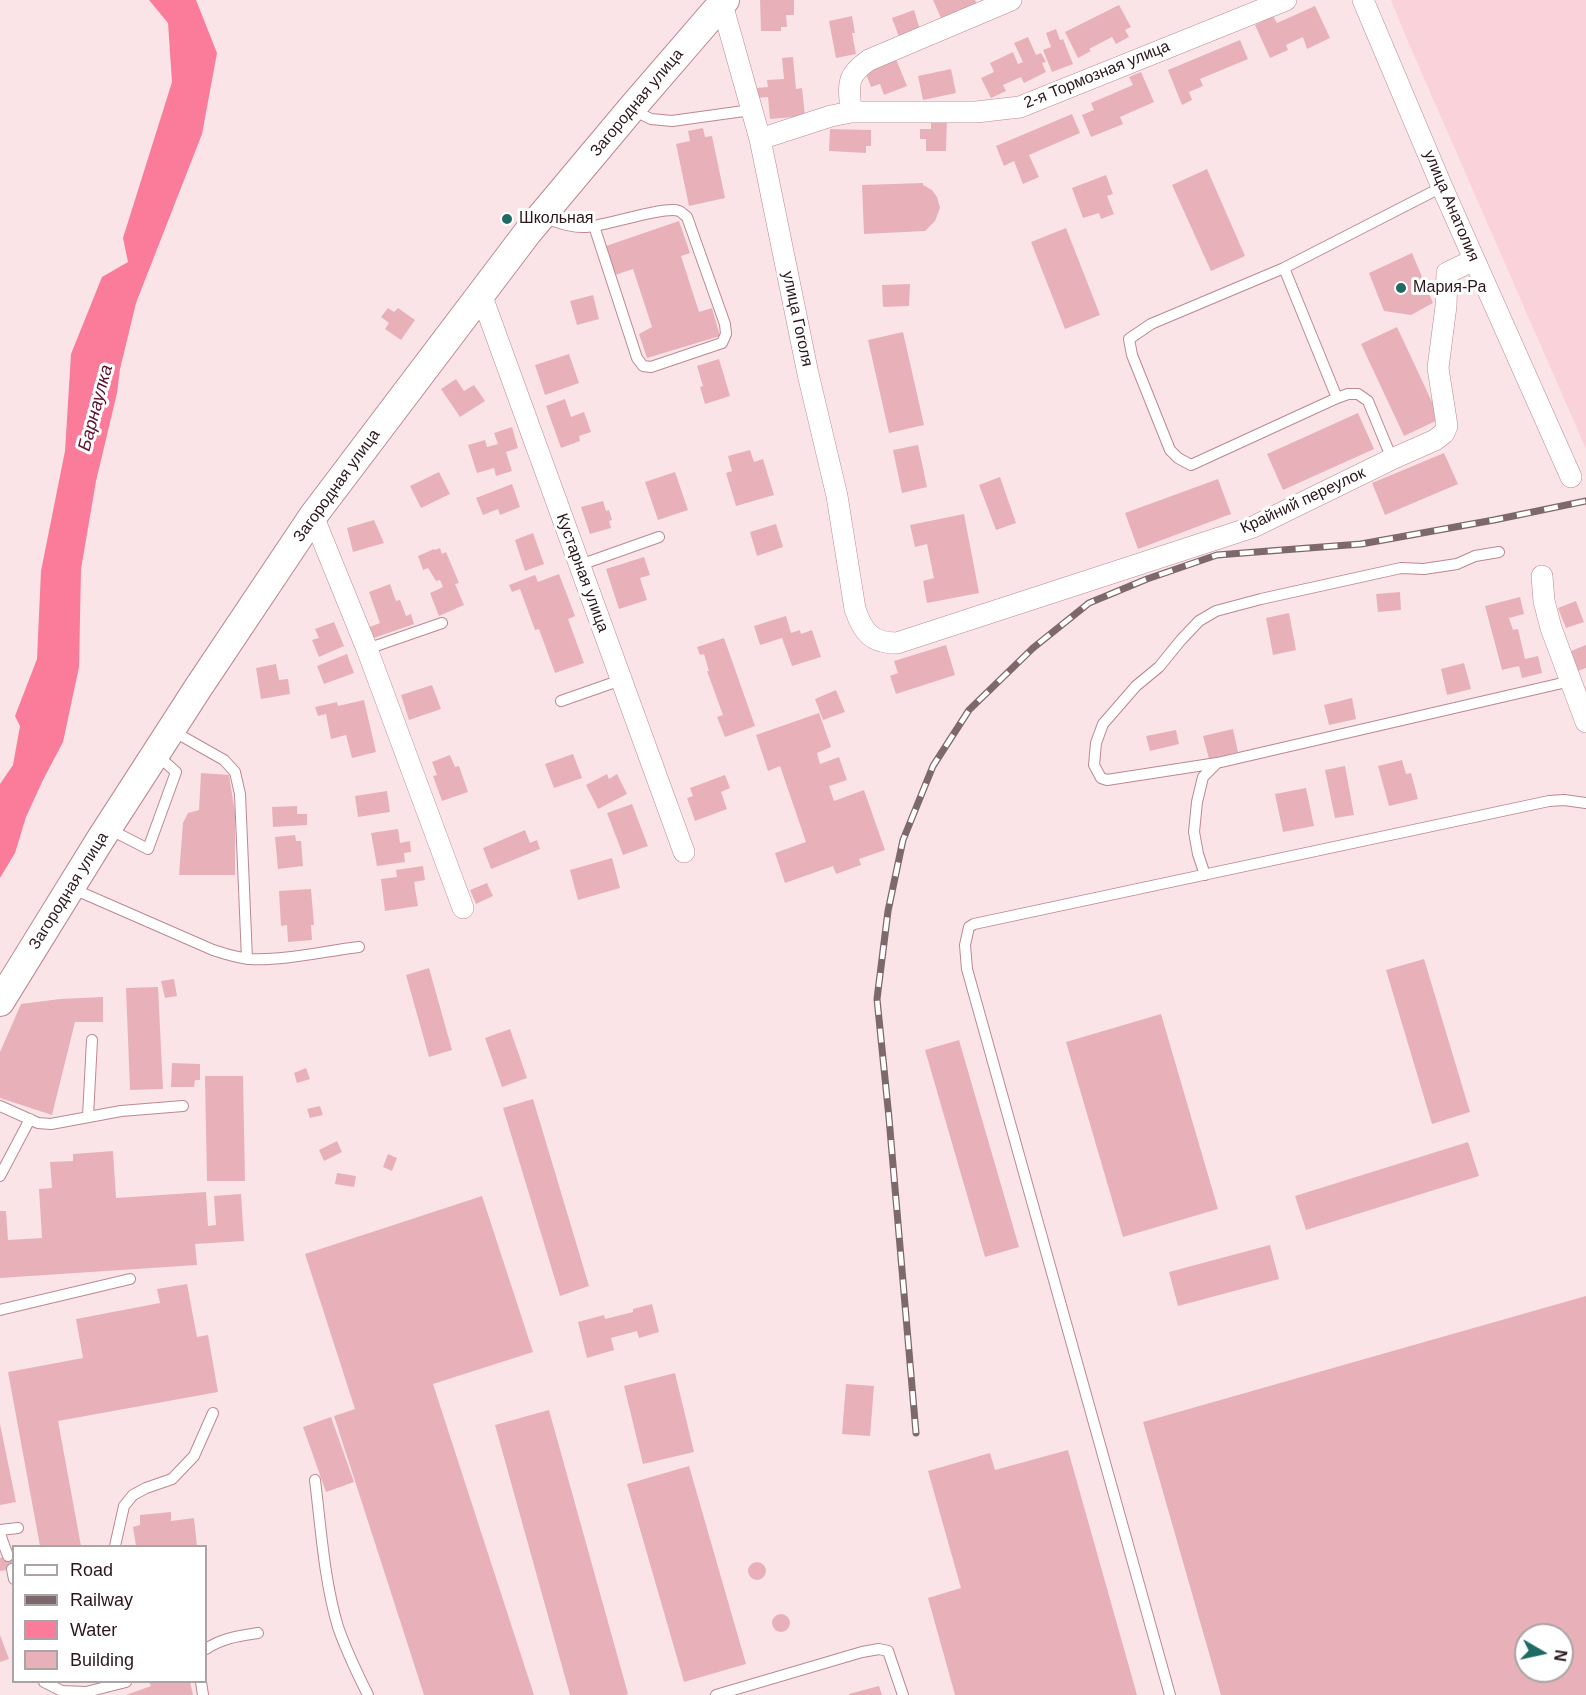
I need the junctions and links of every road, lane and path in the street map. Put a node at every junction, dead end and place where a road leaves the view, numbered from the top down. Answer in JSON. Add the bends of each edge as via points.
{"nodes":[{"id":1,"x":1011,"y":0,"type":"edge"},
{"id":2,"x":1286,"y":0,"type":"edge"},
{"id":3,"x":1363,"y":0,"type":"edge"},
{"id":4,"x":723,"y":2,"type":"edge"},
{"id":5,"x":631,"y":109,"type":"junction"},
{"id":6,"x":751,"y":110,"type":"junction"},
{"id":7,"x":851,"y":112,"type":"junction"},
{"id":8,"x":760,"y":138,"type":"junction"},
{"id":9,"x":1442,"y":187,"type":"junction"},
{"id":10,"x":541,"y":217,"type":"junction"},
{"id":11,"x":594,"y":226,"type":"junction"},
{"id":12,"x":1474,"y":260,"type":"junction"},
{"id":13,"x":1284,"y":268,"type":"junction"},
{"id":14,"x":482,"y":294,"type":"junction"},
{"id":15,"x":1337,"y":398,"type":"junction"},
{"id":16,"x":1392,"y":459,"type":"junction"},
{"id":17,"x":1571,"y":477,"type":"dead end"},
{"id":18,"x":313,"y":516,"type":"junction"},
{"id":19,"x":659,"y":537,"type":"dead end"},
{"id":20,"x":1499,"y":552,"type":"dead end"},
{"id":21,"x":580,"y":565,"type":"junction"},
{"id":22,"x":1542,"y":576,"type":"dead end"},
{"id":23,"x":442,"y":623,"type":"dead end"},
{"id":24,"x":872,"y":636,"type":"joint"},
{"id":25,"x":367,"y":649,"type":"junction"},
{"id":26,"x":621,"y":680,"type":"junction"},
{"id":27,"x":1571,"y":681,"type":"junction"},
{"id":28,"x":561,"y":701,"type":"dead end"},
{"id":29,"x":1586,"y":722,"type":"edge"},
{"id":30,"x":171,"y":730,"type":"junction"},
{"id":31,"x":155,"y":754,"type":"junction"},
{"id":32,"x":1217,"y":763,"type":"junction"},
{"id":33,"x":1586,"y":803,"type":"edge"},
{"id":34,"x":108,"y":828,"type":"junction"},
{"id":35,"x":684,"y":852,"type":"dead end"},
{"id":36,"x":1205,"y":875,"type":"junction"},
{"id":37,"x":70,"y":888,"type":"junction"},
{"id":38,"x":463,"y":908,"type":"dead end"},
{"id":39,"x":358,"y":947,"type":"dead end"},
{"id":40,"x":247,"y":959,"type":"junction"},
{"id":41,"x":0,"y":1002,"type":"edge"},
{"id":42,"x":92,"y":1041,"type":"dead end"},
{"id":43,"x":0,"y":1106,"type":"edge"},
{"id":44,"x":183,"y":1106,"type":"dead end"},
{"id":45,"x":88,"y":1116,"type":"junction"},
{"id":46,"x":30,"y":1119,"type":"junction"},
{"id":47,"x":0,"y":1176,"type":"edge"},
{"id":48,"x":130,"y":1279,"type":"dead end"},
{"id":49,"x":0,"y":1310,"type":"edge"},
{"id":50,"x":213,"y":1413,"type":"dead end"},
{"id":51,"x":315,"y":1480,"type":"dead end"},
{"id":52,"x":18,"y":1528,"type":"dead end"},
{"id":53,"x":0,"y":1532,"type":"edge"},
{"id":54,"x":115,"y":1545,"type":"edge"},
{"id":55,"x":8,"y":1556,"type":"dead end"},
{"id":56,"x":258,"y":1633,"type":"dead end"},
{"id":57,"x":207,"y":1648,"type":"edge"},
{"id":58,"x":46,"y":1683,"type":"edge"},
{"id":59,"x":122,"y":1683,"type":"edge"},
{"id":60,"x":368,"y":1695,"type":"edge"},
{"id":61,"x":716,"y":1695,"type":"edge"},
{"id":62,"x":903,"y":1695,"type":"edge"},
{"id":63,"x":1170,"y":1695,"type":"edge"}],
"edges":[{"from":1,"to":7,"type":"street","via":[[856,69],[850,80]]},
{"from":2,"to":7,"type":"street","name":"2-я Тормозная улица","via":[[1020,106],[976,112]]},
{"from":3,"to":9,"type":"street","name":"улица Анатолия"},
{"from":4,"to":5,"type":"main road","name":"Загородная улица"},
{"from":4,"to":6,"type":"street","name":"улица Гоголя"},
{"from":5,"to":6,"type":"lane","via":[[651,119],[672,121]]},
{"from":5,"to":10,"type":"main road","name":"Загородная улица"},
{"from":6,"to":8,"type":"street","name":"улица Гоголя"},
{"from":7,"to":8,"type":"street","name":"2-я Тормозная улица"},
{"from":8,"to":24,"type":"street","name":"улица Гоголя","via":[[837,496],[855,609],[861,626]]},
{"from":9,"to":12,"type":"street","name":"улица Анатолия"},
{"from":9,"to":13,"type":"lane"},
{"from":10,"to":11,"type":"lane","via":[[568,225]]},
{"from":10,"to":14,"type":"main road","name":"Загородная улица"},
{"from":11,"to":11,"type":"lane","via":[[665,210],[679,210],[687,217],[725,324],[722,344],[644,366],[637,358]]},
{"from":12,"to":16,"type":"street","name":"Крайний переулок","via":[[1446,273],[1446,306],[1437,368],[1447,426],[1435,440]]},
{"from":12,"to":17,"type":"street","name":"улица Анатолия"},
{"from":13,"to":15,"type":"lane"},
{"from":13,"to":15,"type":"lane","via":[[1151,324],[1129,339],[1170,450],[1191,465]]},
{"from":14,"to":18,"type":"main road","name":"Загородная улица"},
{"from":14,"to":21,"type":"street","name":"Кустарная улица"},
{"from":15,"to":16,"type":"lane","via":[[1348,393],[1368,401]]},
{"from":16,"to":24,"type":"street","name":"Крайний переулок","via":[[1253,527],[897,643],[883,643]]},
{"from":18,"to":25,"type":"street"},
{"from":18,"to":30,"type":"main road","name":"Загородная улица"},
{"from":19,"to":21,"type":"lane"},
{"from":20,"to":32,"type":"lane","via":[[1457,564],[1401,568],[1261,599],[1216,611],[1199,621],[1103,724],[1094,765],[1101,778],[1107,780]]},
{"from":21,"to":26,"type":"street","name":"Кустарная улица"},
{"from":22,"to":27,"type":"street","via":[[1551,628]]},
{"from":23,"to":25,"type":"lane"},
{"from":25,"to":38,"type":"street"},
{"from":26,"to":28,"type":"lane"},
{"from":26,"to":35,"type":"street","name":"Кустарная улица"},
{"from":27,"to":29,"type":"street"},
{"from":27,"to":32,"type":"lane"},
{"from":30,"to":31,"type":"main road","name":"Загородная улица"},
{"from":30,"to":40,"type":"lane","via":[[224,760],[235,772],[240,794]]},
{"from":31,"to":34,"type":"main road","name":"Загородная улица"},
{"from":31,"to":34,"type":"lane","via":[[176,772],[148,849]]},
{"from":32,"to":36,"type":"lane","via":[[1203,777],[1197,802],[1194,832]]},
{"from":33,"to":36,"type":"lane","via":[[1549,801]]},
{"from":34,"to":37,"type":"main road","name":"Загородная улица"},
{"from":36,"to":63,"type":"lane","via":[[974,924],[969,927],[965,945],[970,980]]},
{"from":37,"to":40,"type":"lane","via":[[213,950]]},
{"from":37,"to":41,"type":"main road","name":"Загородная улица"},
{"from":39,"to":40,"type":"lane"},
{"from":42,"to":45,"type":"lane"},
{"from":43,"to":46,"type":"lane"},
{"from":44,"to":45,"type":"lane"},
{"from":45,"to":46,"type":"lane","via":[[51,1124]]},
{"from":46,"to":47,"type":"lane"},
{"from":48,"to":49,"type":"lane"},
{"from":50,"to":54,"type":"lane","via":[[194,1456],[172,1479],[133,1495],[124,1506]]},
{"from":51,"to":60,"type":"lane","via":[[329,1590],[338,1627]]},
{"from":52,"to":53,"type":"lane"},
{"from":53,"to":55,"type":"lane"},
{"from":56,"to":57,"type":"lane","via":[[230,1637]]},
{"from":58,"to":59,"type":"lane","via":[[62,1691],[86,1692]]},
{"from":61,"to":62,"type":"lane","via":[[879,1649],[888,1651]]}]}
